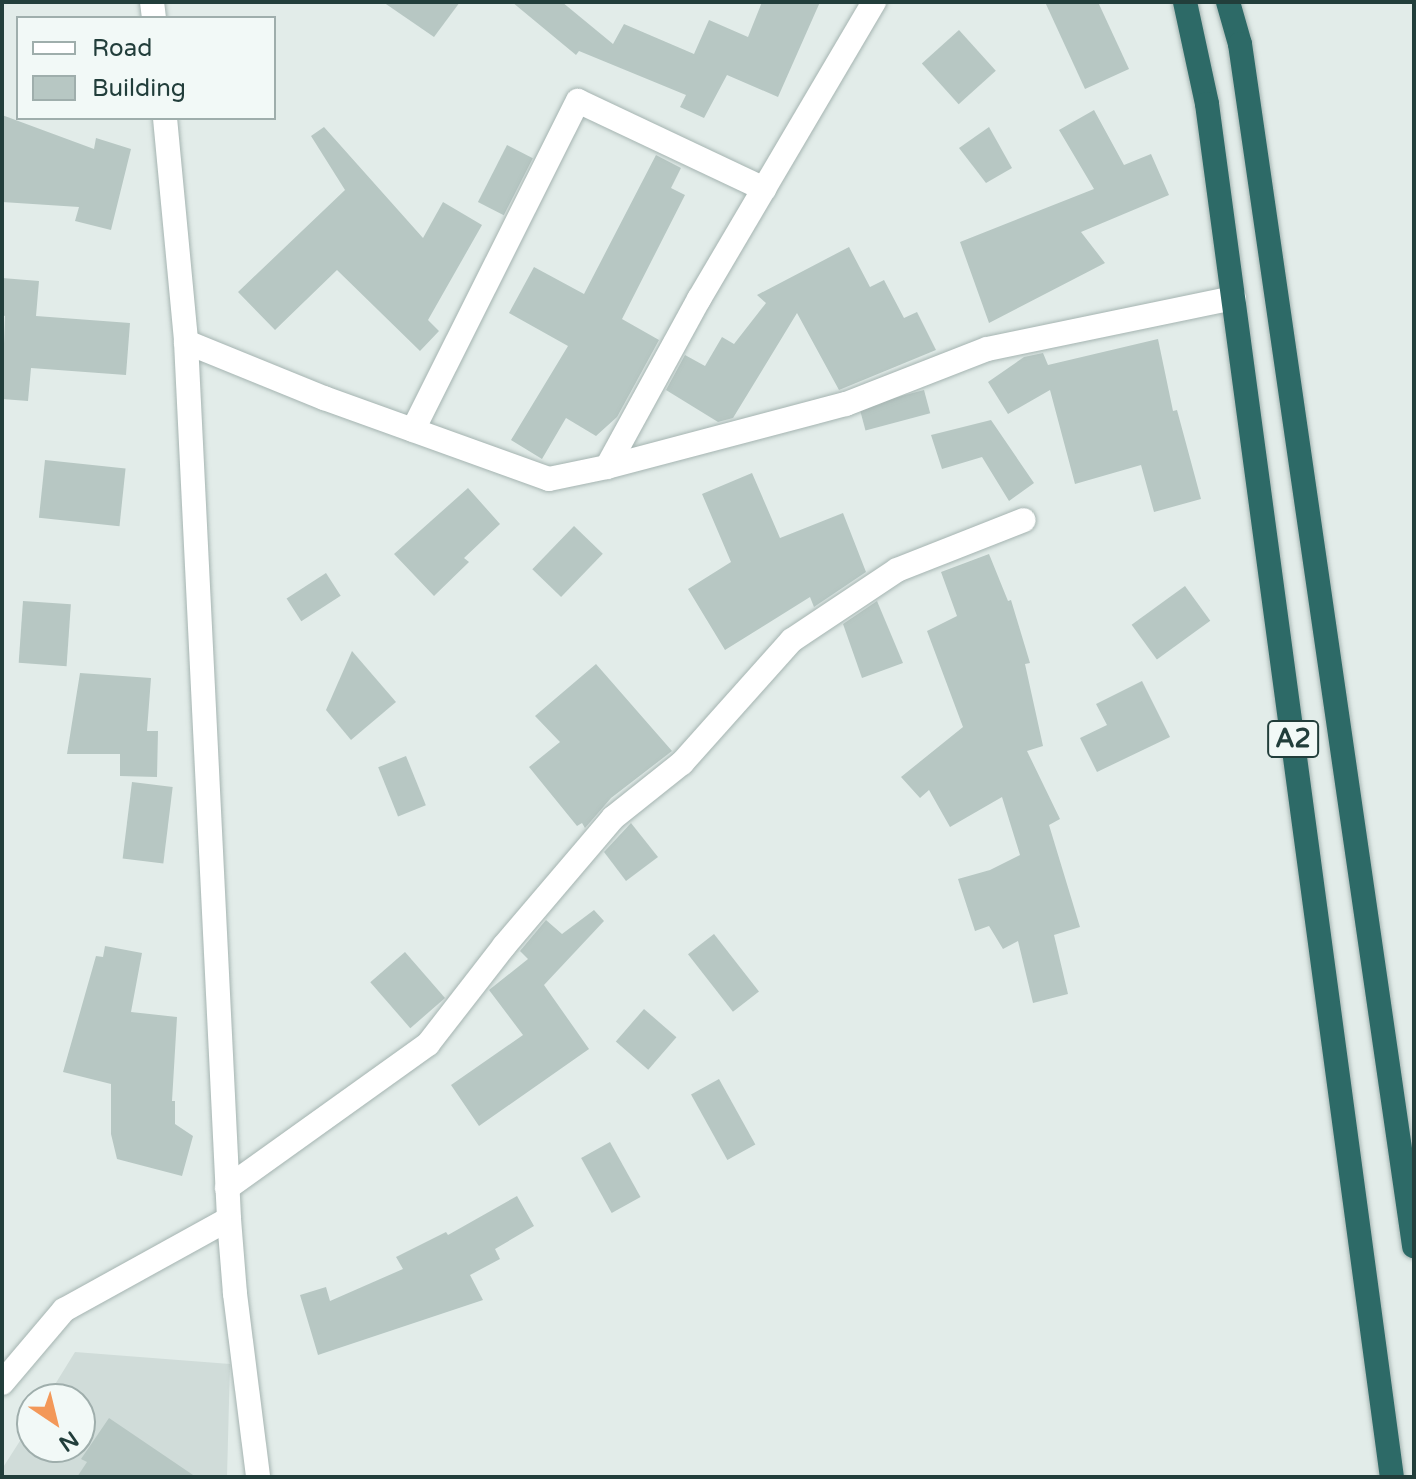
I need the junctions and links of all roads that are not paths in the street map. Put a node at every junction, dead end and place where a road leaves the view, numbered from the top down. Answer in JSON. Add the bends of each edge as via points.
{"nodes":[{"id":1,"x":874,"y":2,"type":"edge"},
{"id":2,"x":1185,"y":2,"type":"edge"},
{"id":3,"x":1228,"y":2,"type":"edge"},
{"id":4,"x":165,"y":120,"type":"edge"},
{"id":5,"x":764,"y":189,"type":"junction"},
{"id":6,"x":1234,"y":298,"type":"junction"},
{"id":7,"x":186,"y":342,"type":"junction"},
{"id":8,"x":413,"y":430,"type":"junction"},
{"id":9,"x":607,"y":467,"type":"junction"},
{"id":10,"x":1024,"y":520,"type":"dead end"},
{"id":11,"x":227,"y":1188,"type":"junction"},
{"id":12,"x":229,"y":1219,"type":"junction"},
{"id":13,"x":1414,"y":1246,"type":"edge"},
{"id":14,"x":2,"y":1383,"type":"edge"},
{"id":15,"x":258,"y":1477,"type":"edge"},
{"id":16,"x":1392,"y":1477,"type":"edge"}],
"edges":[{"from":1,"to":5,"type":"street"},
{"from":2,"to":6,"type":"highway","number":"A2","via":[[1207,104]]},
{"from":3,"to":13,"type":"highway","number":"A2","via":[[1240,44]]},
{"from":4,"to":7,"type":"street"},
{"from":5,"to":8,"type":"street","via":[[578,101]]},
{"from":5,"to":9,"type":"street"},
{"from":6,"to":9,"type":"street","via":[[987,349],[846,404]]},
{"from":6,"to":16,"type":"highway","number":"A2"},
{"from":7,"to":8,"type":"street"},
{"from":7,"to":11,"type":"street"},
{"from":8,"to":9,"type":"street","via":[[549,479]]},
{"from":10,"to":11,"type":"street","via":[[897,570],[792,640],[682,763],[613,818],[428,1044]]},
{"from":11,"to":12,"type":"street"},
{"from":12,"to":14,"type":"street","via":[[64,1310]]},
{"from":12,"to":15,"type":"street"}]}
